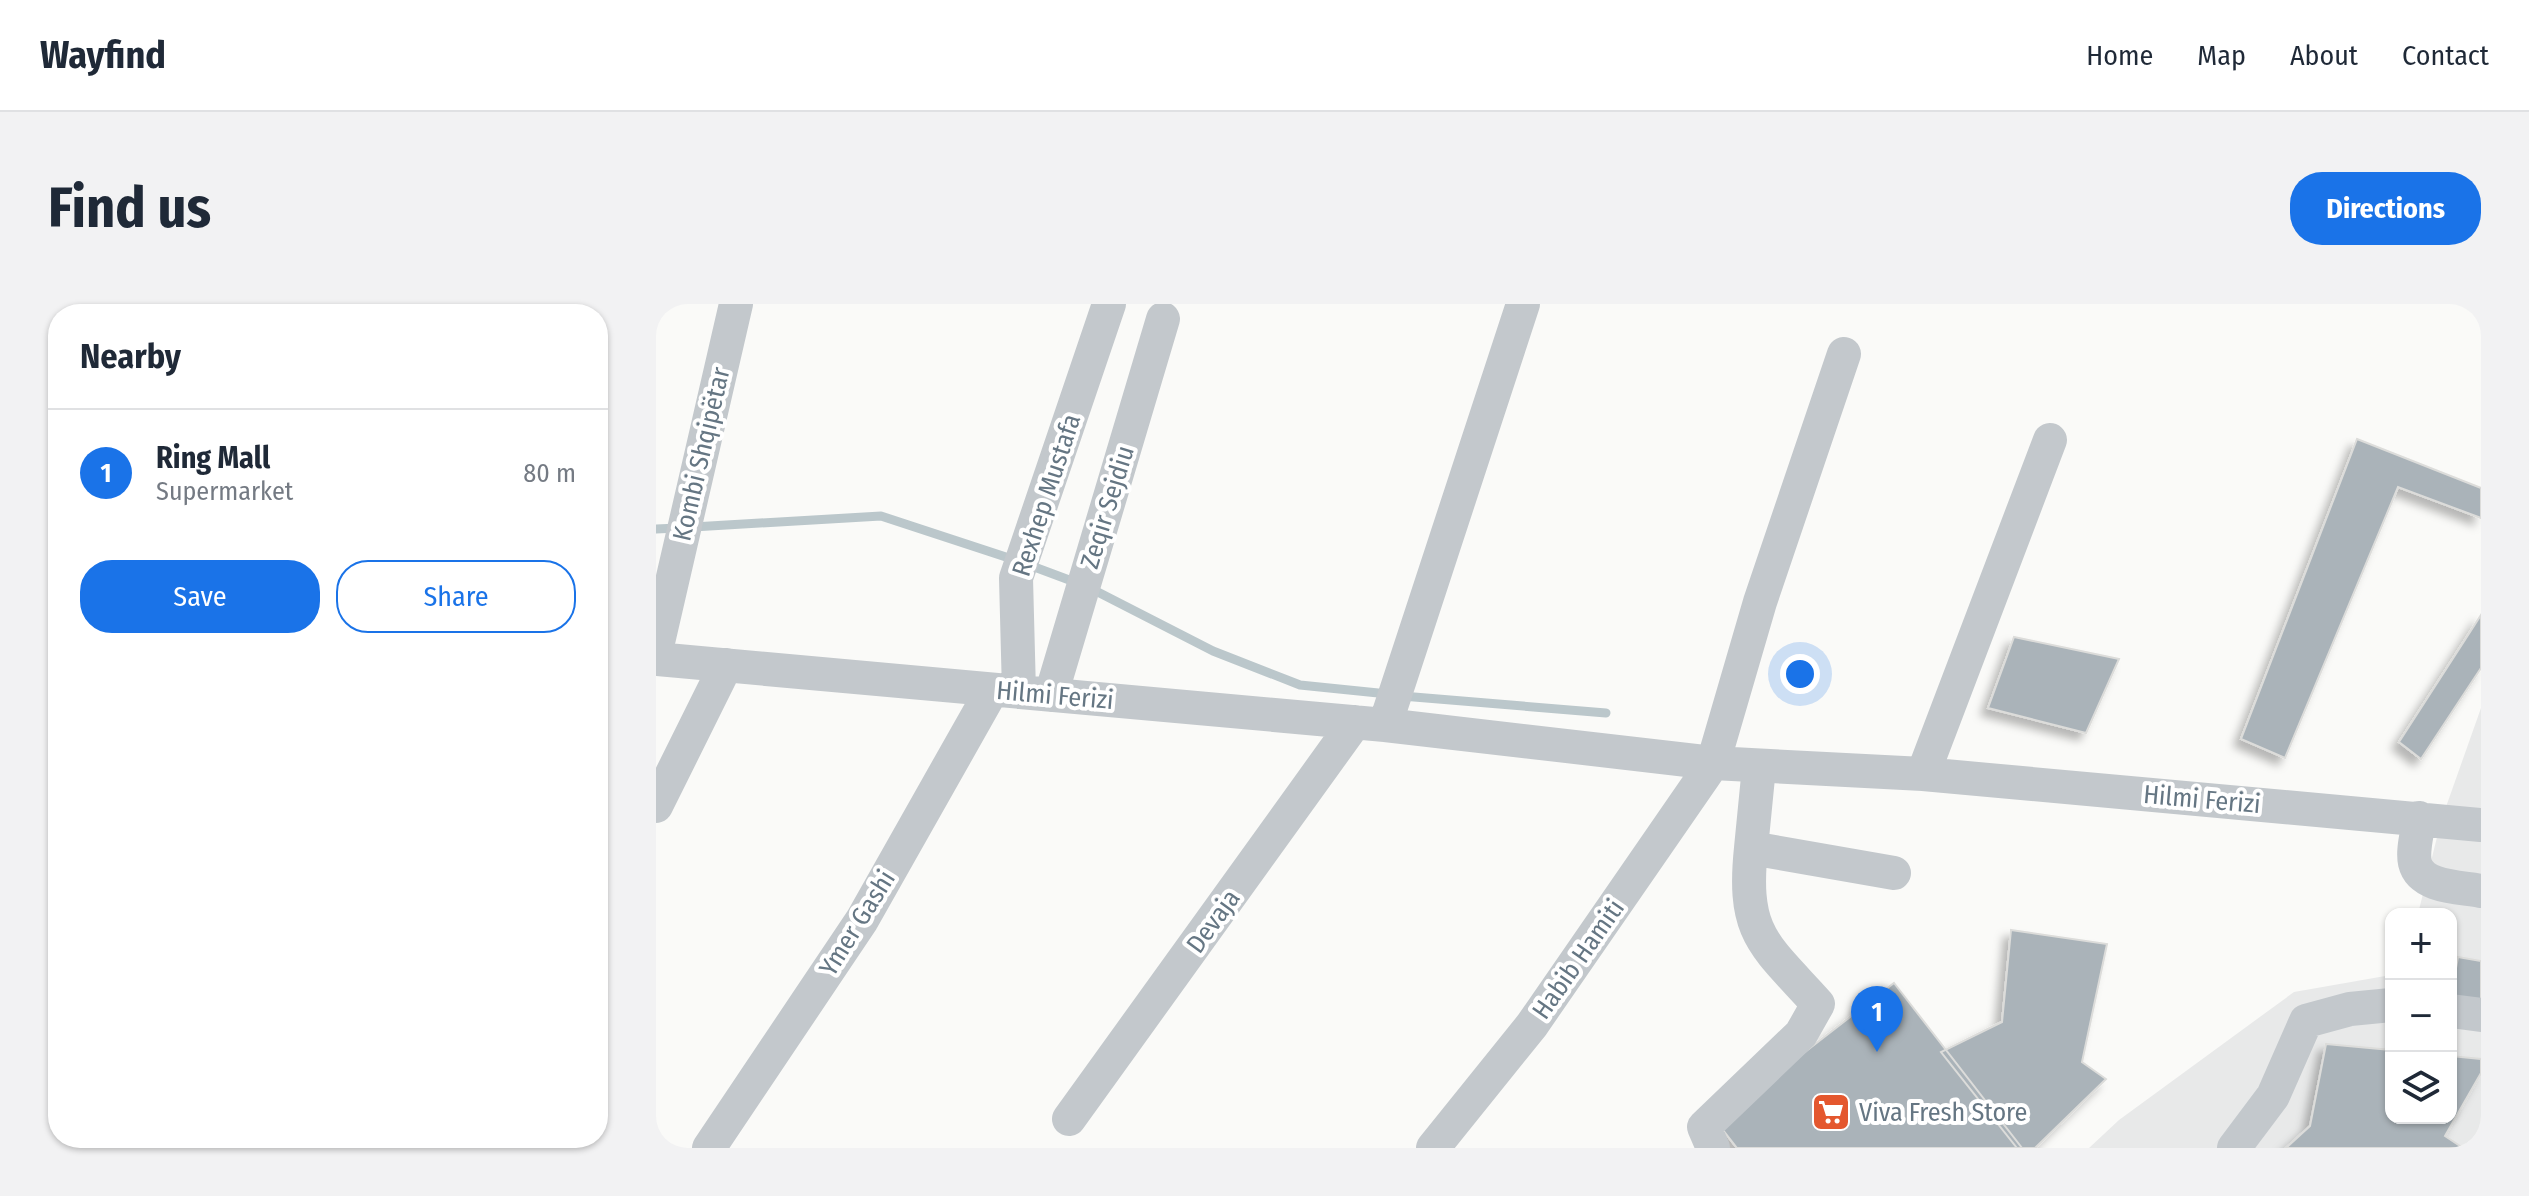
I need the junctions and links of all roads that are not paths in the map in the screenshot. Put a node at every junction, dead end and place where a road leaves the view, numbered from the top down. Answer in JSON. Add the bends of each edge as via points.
{"nodes":[{"id":1,"x":736,"y":304,"type":"edge"},
{"id":2,"x":1109,"y":304,"type":"edge"},
{"id":3,"x":1523,"y":304,"type":"edge"},
{"id":4,"x":1163,"y":319,"type":"dead end"},
{"id":5,"x":1844,"y":354,"type":"dead end"},
{"id":6,"x":2050,"y":440,"type":"dead end"},
{"id":7,"x":656,"y":651,"type":"edge"},
{"id":8,"x":656,"y":659,"type":"edge"},
{"id":9,"x":726,"y":665,"type":"junction"},
{"id":10,"x":1021,"y":692,"type":"junction"},
{"id":11,"x":1376,"y":721,"type":"junction"},
{"id":12,"x":1713,"y":763,"type":"junction"},
{"id":13,"x":1759,"y":767,"type":"junction"},
{"id":14,"x":1923,"y":774,"type":"junction"},
{"id":15,"x":656,"y":806,"type":"edge"},
{"id":16,"x":2419,"y":818,"type":"junction"},
{"id":17,"x":2481,"y":825,"type":"edge"},
{"id":18,"x":1751,"y":848,"type":"junction"},
{"id":19,"x":1894,"y":873,"type":"dead end"},
{"id":20,"x":2481,"y":891,"type":"edge"},
{"id":21,"x":2385,"y":1006,"type":"edge"},
{"id":22,"x":2457,"y":1012,"type":"edge"},
{"id":23,"x":2481,"y":1015,"type":"edge"},
{"id":24,"x":1069,"y":1119,"type":"dead end"},
{"id":25,"x":709,"y":1148,"type":"edge"},
{"id":26,"x":1433,"y":1148,"type":"edge"},
{"id":27,"x":1713,"y":1148,"type":"edge"},
{"id":28,"x":2234,"y":1148,"type":"edge"}],
"edges":[{"from":1,"to":7,"type":"street","name":"Kombi Shqipëtar"},
{"from":2,"to":10,"type":"street","name":"Rexhep Mustafa","via":[[1016,578]]},
{"from":3,"to":11,"type":"street","via":[[1401,675]]},
{"from":4,"to":10,"type":"street","name":"Zeqir Sejdiu","via":[[1078,605]]},
{"from":5,"to":12,"type":"street","via":[[1760,602]]},
{"from":6,"to":14,"type":"street"},
{"from":8,"to":9,"type":"street","name":"Hilmi Ferizi"},
{"from":9,"to":10,"type":"street","name":"Hilmi Ferizi"},
{"from":9,"to":15,"type":"street"},
{"from":10,"to":11,"type":"street","name":"Hilmi Ferizi"},
{"from":10,"to":25,"type":"street","name":"Ymer Gashi"},
{"from":11,"to":12,"type":"street","name":"Hilmi Ferizi"},
{"from":11,"to":24,"type":"street","name":"Devaja"},
{"from":12,"to":13,"type":"street","name":"Hilmi Ferizi"},
{"from":12,"to":26,"type":"street","name":"Habib Hamiti","via":[[1532,1025]]},
{"from":13,"to":14,"type":"street","name":"Hilmi Ferizi"},
{"from":13,"to":18,"type":"street"},
{"from":14,"to":16,"type":"street","name":"Hilmi Ferizi"},
{"from":16,"to":17,"type":"street","name":"Hilmi Ferizi"},
{"from":16,"to":20,"type":"street","via":[[2415,864],[2424,877]]},
{"from":18,"to":19,"type":"street"},
{"from":18,"to":27,"type":"street","via":[[1747,885],[1755,926],[1766,948],[1818,1004],[1801,1034],[1704,1127]]},
{"from":21,"to":28,"type":"street","via":[[2306,1021],[2273,1096]]},
{"from":22,"to":23,"type":"street"}]}
